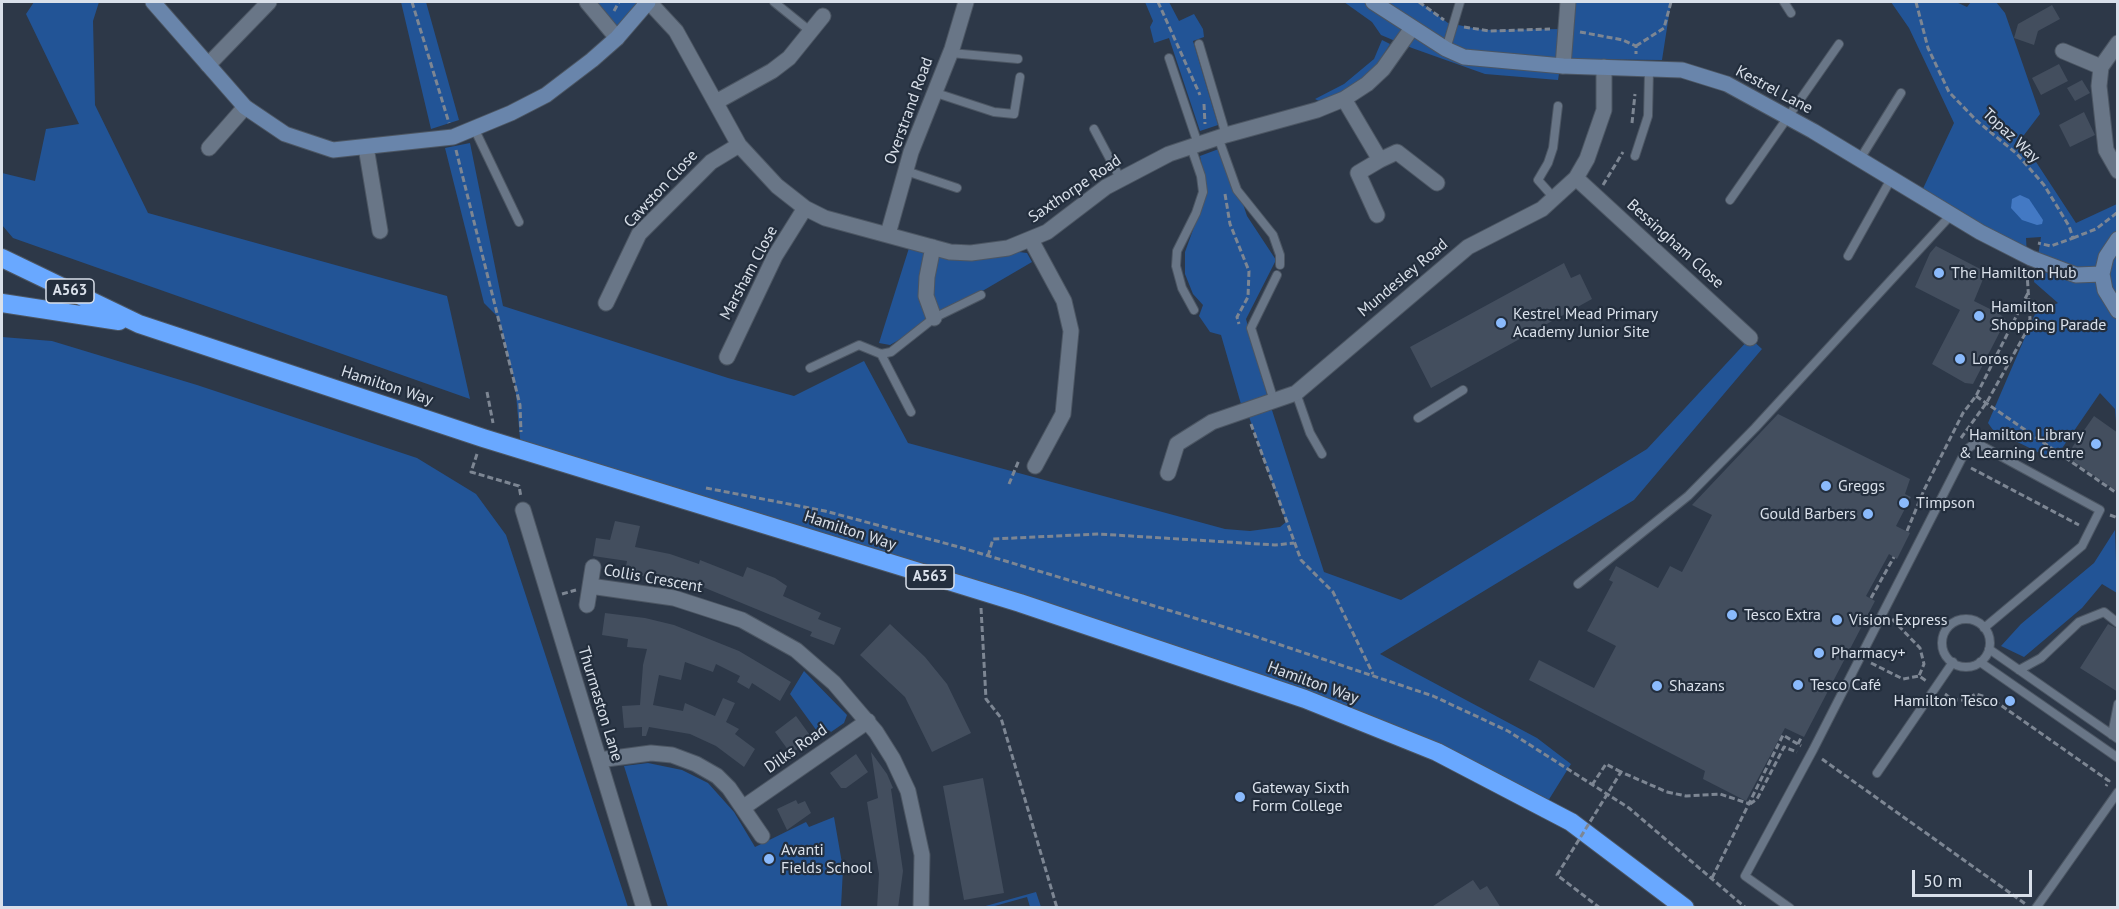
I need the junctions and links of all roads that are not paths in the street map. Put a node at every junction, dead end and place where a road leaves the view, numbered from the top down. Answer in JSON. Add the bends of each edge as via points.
{"nodes":[{"id":1,"x":153,"y":2,"type":"edge"},
{"id":2,"x":269,"y":2,"type":"edge"},
{"id":3,"x":587,"y":2,"type":"edge"},
{"id":4,"x":649,"y":2,"type":"edge"},
{"id":5,"x":774,"y":2,"type":"edge"},
{"id":6,"x":966,"y":2,"type":"edge"},
{"id":7,"x":1373,"y":2,"type":"edge"},
{"id":8,"x":1460,"y":2,"type":"edge"},
{"id":9,"x":1568,"y":2,"type":"edge"},
{"id":10,"x":1784,"y":2,"type":"edge"},
{"id":11,"x":1791,"y":13,"type":"dead end"},
{"id":12,"x":823,"y":16,"type":"dead end"},
{"id":13,"x":1412,"y":28,"type":"junction"},
{"id":14,"x":810,"y":32,"type":"junction"},
{"id":15,"x":617,"y":38,"type":"junction"},
{"id":16,"x":2118,"y":43,"type":"edge"},
{"id":17,"x":1199,"y":44,"type":"dead end"},
{"id":18,"x":1839,"y":44,"type":"dead end"},
{"id":19,"x":1446,"y":49,"type":"junction"},
{"id":20,"x":2063,"y":51,"type":"dead end"},
{"id":21,"x":951,"y":53,"type":"junction"},
{"id":22,"x":1169,"y":58,"type":"dead end"},
{"id":23,"x":1018,"y":59,"type":"dead end"},
{"id":24,"x":208,"y":65,"type":"junction"},
{"id":25,"x":1563,"y":66,"type":"junction"},
{"id":26,"x":1604,"y":67,"type":"junction"},
{"id":27,"x":2101,"y":67,"type":"junction"},
{"id":28,"x":1649,"y":71,"type":"junction"},
{"id":29,"x":1020,"y":76,"type":"dead end"},
{"id":30,"x":933,"y":92,"type":"junction"},
{"id":31,"x":1901,"y":93,"type":"dead end"},
{"id":32,"x":1344,"y":99,"type":"junction"},
{"id":33,"x":716,"y":102,"type":"junction"},
{"id":34,"x":1558,"y":106,"type":"dead end"},
{"id":35,"x":245,"y":107,"type":"junction"},
{"id":36,"x":1787,"y":116,"type":"junction"},
{"id":37,"x":474,"y":128,"type":"junction"},
{"id":38,"x":1094,"y":129,"type":"dead end"},
{"id":39,"x":1209,"y":141,"type":"junction"},
{"id":40,"x":739,"y":145,"type":"junction"},
{"id":41,"x":366,"y":147,"type":"junction"},
{"id":42,"x":209,"y":148,"type":"dead end"},
{"id":43,"x":1635,"y":156,"type":"dead end"},
{"id":44,"x":1860,"y":159,"type":"junction"},
{"id":45,"x":1380,"y":160,"type":"junction"},
{"id":46,"x":906,"y":171,"type":"junction"},
{"id":47,"x":2118,"y":171,"type":"edge"},
{"id":48,"x":1120,"y":178,"type":"junction"},
{"id":49,"x":1576,"y":178,"type":"junction"},
{"id":50,"x":1891,"y":179,"type":"junction"},
{"id":51,"x":1437,"y":183,"type":"dead end"},
{"id":52,"x":957,"y":188,"type":"dead end"},
{"id":53,"x":1554,"y":198,"type":"junction"},
{"id":54,"x":1730,"y":200,"type":"dead end"},
{"id":55,"x":805,"y":208,"type":"junction"},
{"id":56,"x":1377,"y":216,"type":"dead end"},
{"id":57,"x":1950,"y":216,"type":"junction"},
{"id":58,"x":519,"y":222,"type":"dead end"},
{"id":59,"x":380,"y":231,"type":"dead end"},
{"id":60,"x":888,"y":234,"type":"junction"},
{"id":61,"x":2118,"y":239,"type":"edge"},
{"id":62,"x":1031,"y":240,"type":"junction"},
{"id":63,"x":933,"y":247,"type":"junction"},
{"id":64,"x":1848,"y":256,"type":"dead end"},
{"id":65,"x":2,"y":258,"type":"edge"},
{"id":66,"x":1280,"y":265,"type":"dead end"},
{"id":67,"x":2102,"y":274,"type":"junction"},
{"id":68,"x":1277,"y":275,"type":"dead end"},
{"id":69,"x":981,"y":295,"type":"dead end"},
{"id":70,"x":2,"y":303,"type":"edge"},
{"id":71,"x":606,"y":303,"type":"dead end"},
{"id":72,"x":1194,"y":310,"type":"dead end"},
{"id":73,"x":2118,"y":311,"type":"edge"},
{"id":74,"x":934,"y":318,"type":"junction"},
{"id":75,"x":139,"y":324,"type":"junction"},
{"id":76,"x":1750,"y":338,"type":"dead end"},
{"id":77,"x":881,"y":354,"type":"junction"},
{"id":78,"x":727,"y":357,"type":"dead end"},
{"id":79,"x":810,"y":368,"type":"dead end"},
{"id":80,"x":1463,"y":390,"type":"dead end"},
{"id":81,"x":1296,"y":393,"type":"junction"},
{"id":82,"x":1274,"y":401,"type":"junction"},
{"id":83,"x":911,"y":412,"type":"dead end"},
{"id":84,"x":1418,"y":418,"type":"dead end"},
{"id":85,"x":1322,"y":454,"type":"dead end"},
{"id":86,"x":1035,"y":466,"type":"dead end"},
{"id":87,"x":1168,"y":473,"type":"dead end"},
{"id":88,"x":523,"y":510,"type":"road end"},
{"id":89,"x":593,"y":567,"type":"dead end"},
{"id":90,"x":1578,"y":584,"type":"dead end"},
{"id":91,"x":590,"y":587,"type":"junction"},
{"id":92,"x":587,"y":605,"type":"dead end"},
{"id":93,"x":2118,"y":623,"type":"edge"},
{"id":94,"x":1984,"y":628,"type":"junction"},
{"id":95,"x":1989,"y":649,"type":"junction"},
{"id":96,"x":1953,"y":662,"type":"junction"},
{"id":97,"x":1980,"y":662,"type":"junction"},
{"id":98,"x":2019,"y":670,"type":"junction"},
{"id":99,"x":2118,"y":704,"type":"edge"},
{"id":100,"x":868,"y":721,"type":"junction"},
{"id":101,"x":2115,"y":737,"type":"edge"},
{"id":102,"x":2118,"y":758,"type":"edge"},
{"id":103,"x":599,"y":760,"type":"junction"},
{"id":104,"x":1877,"y":773,"type":"dead end"},
{"id":105,"x":2117,"y":793,"type":"edge"},
{"id":106,"x":744,"y":807,"type":"junction"},
{"id":107,"x":762,"y":836,"type":"dead end"},
{"id":108,"x":644,"y":908,"type":"edge"},
{"id":109,"x":921,"y":908,"type":"edge"},
{"id":110,"x":1685,"y":908,"type":"edge"},
{"id":111,"x":1790,"y":908,"type":"edge"},
{"id":112,"x":2036,"y":908,"type":"edge"}],
"edges":[{"from":1,"to":24,"type":"street"},
{"from":2,"to":24,"type":"street"},
{"from":3,"to":15,"type":"street"},
{"from":4,"to":15,"type":"street"},
{"from":4,"to":33,"type":"street","name":"Saxthorpe Road","via":[[676,31]]},
{"from":5,"to":14,"type":"lane"},
{"from":6,"to":21,"type":"street","name":"Overstrand Road"},
{"from":7,"to":13,"type":"street","name":"Kestrel Lane"},
{"from":8,"to":19,"type":"lane"},
{"from":9,"to":25,"type":"street"},
{"from":10,"to":11,"type":"lane"},
{"from":12,"to":14,"type":"street"},
{"from":13,"to":19,"type":"street","name":"Kestrel Lane"},
{"from":13,"to":32,"type":"street","name":"Saxthorpe Road","via":[[1383,69]]},
{"from":14,"to":33,"type":"street","via":[[789,58],[772,71]]},
{"from":15,"to":37,"type":"street","via":[[546,95]]},
{"from":16,"to":27,"type":"street"},
{"from":17,"to":39,"type":"lane"},
{"from":18,"to":36,"type":"lane"},
{"from":19,"to":25,"type":"street","name":"Kestrel Lane","via":[[1464,57]]},
{"from":20,"to":27,"type":"street"},
{"from":21,"to":23,"type":"lane"},
{"from":21,"to":30,"type":"street","name":"Overstrand Road"},
{"from":22,"to":39,"type":"lane"},
{"from":24,"to":35,"type":"street"},
{"from":25,"to":26,"type":"street","name":"Kestrel Lane"},
{"from":26,"to":28,"type":"street","name":"Kestrel Lane"},
{"from":26,"to":49,"type":"street","name":"Mundesley Road","via":[[1604,110]]},
{"from":27,"to":47,"type":"street","via":[[2099,86],[2106,150]]},
{"from":28,"to":36,"type":"street","name":"Kestrel Lane","via":[[1682,70],[1727,84]]},
{"from":28,"to":43,"type":"lane","via":[[1648,116]]},
{"from":29,"to":30,"type":"lane","via":[[1014,114],[994,112]]},
{"from":30,"to":46,"type":"street","name":"Overstrand Road"},
{"from":31,"to":44,"type":"lane"},
{"from":32,"to":39,"type":"street","name":"Saxthorpe Road"},
{"from":32,"to":45,"type":"street"},
{"from":33,"to":40,"type":"street","name":"Saxthorpe Road"},
{"from":34,"to":53,"type":"lane","via":[[1553,148],[1538,180]]},
{"from":35,"to":41,"type":"street","via":[[285,134],[309,143],[333,150]]},
{"from":35,"to":42,"type":"street"},
{"from":36,"to":44,"type":"street","name":"Kestrel Lane"},
{"from":36,"to":54,"type":"lane"},
{"from":37,"to":41,"type":"street","via":[[453,137]]},
{"from":37,"to":58,"type":"lane"},
{"from":38,"to":48,"type":"lane"},
{"from":39,"to":48,"type":"street","name":"Saxthorpe Road"},
{"from":39,"to":66,"type":"lane","via":[[1237,190],[1273,235]]},
{"from":39,"to":72,"type":"lane","via":[[1201,176],[1203,192],[1177,251],[1182,288]]},
{"from":40,"to":55,"type":"street","name":"Saxthorpe Road","via":[[777,186]]},
{"from":40,"to":71,"type":"street","name":"Cawston Close","via":[[711,162],[639,234]]},
{"from":41,"to":59,"type":"street"},
{"from":44,"to":50,"type":"street","name":"Kestrel Lane"},
{"from":45,"to":51,"type":"street","via":[[1397,152]]},
{"from":45,"to":56,"type":"street","via":[[1358,173]]},
{"from":46,"to":52,"type":"lane"},
{"from":46,"to":60,"type":"street","name":"Overstrand Road"},
{"from":48,"to":62,"type":"street","name":"Saxthorpe Road"},
{"from":49,"to":53,"type":"street","name":"Mundesley Road"},
{"from":49,"to":76,"type":"street","name":"Bessingham Close"},
{"from":50,"to":57,"type":"street","name":"Kestrel Lane"},
{"from":50,"to":64,"type":"lane"},
{"from":53,"to":81,"type":"street","name":"Mundesley Road","via":[[1542,209],[1468,247]]},
{"from":55,"to":60,"type":"street","name":"Saxthorpe Road","via":[[825,218]]},
{"from":55,"to":78,"type":"street","name":"Marsham Close","via":[[775,256]]},
{"from":57,"to":67,"type":"street","name":"Kestrel Lane","via":[[2029,263],[2076,275]]},
{"from":57,"to":90,"type":"lane","via":[[1688,496]]},
{"from":60,"to":63,"type":"street","name":"Saxthorpe Road"},
{"from":61,"to":67,"type":"street","via":[[2106,258]]},
{"from":62,"to":63,"type":"street","name":"Saxthorpe Road","via":[[971,253]]},
{"from":62,"to":86,"type":"street","via":[[1064,301],[1071,331],[1063,414]]},
{"from":63,"to":74,"type":"street","via":[[926,296]]},
{"from":65,"to":75,"type":"highway","name":"Hamilton Way","number":"A563"},
{"from":67,"to":73,"type":"street","via":[[2104,290]]},
{"from":68,"to":82,"type":"lane","via":[[1251,328]]},
{"from":69,"to":74,"type":"lane"},
{"from":70,"to":75,"type":"highway","name":"Hamilton Way","number":"A563"},
{"from":74,"to":77,"type":"lane","via":[[891,352]]},
{"from":75,"to":110,"type":"highway","name":"Hamilton Way","number":"A563","via":[[490,441],[981,591],[1305,699],[1437,752],[1570,822]]},
{"from":77,"to":79,"type":"lane","via":[[859,345]]},
{"from":77,"to":83,"type":"lane"},
{"from":80,"to":84,"type":"lane"},
{"from":81,"to":82,"type":"street","name":"Mundesley Road"},
{"from":81,"to":85,"type":"lane"},
{"from":82,"to":87,"type":"street","name":"Mundesley Road","via":[[1212,422],[1178,444]]},
{"from":88,"to":103,"type":"street","name":"Thurmaston Lane"},
{"from":89,"to":91,"type":"street","name":"Collis Crescent"},
{"from":91,"to":92,"type":"street","name":"Collis Crescent"},
{"from":91,"to":100,"type":"street","name":"Collis Crescent","via":[[674,598],[742,620],[815,665]]},
{"from":93,"to":98,"type":"lane","via":[[2104,612],[2079,622],[2041,658]]},
{"from":94,"to":95,"type":"lane"},
{"from":94,"to":96,"type":"lane","via":[[1963,619],[1949,626],[1942,640]]},
{"from":94,"to":111,"type":"lane","via":[[2082,546],[2100,510],[1974,444],[1960,462],[1745,876]]},
{"from":95,"to":97,"type":"lane"},
{"from":95,"to":98,"type":"lane"},
{"from":96,"to":97,"type":"lane","via":[[1966,667]]},
{"from":96,"to":104,"type":"lane"},
{"from":97,"to":102,"type":"lane"},
{"from":98,"to":101,"type":"lane"},
{"from":99,"to":101,"type":"lane"},
{"from":100,"to":106,"type":"street","name":"Dilks Road"},
{"from":100,"to":109,"type":"street","name":"Collis Crescent","via":[[893,759],[911,800],[922,855]]},
{"from":103,"to":106,"type":"street","via":[[651,753],[682,758],[717,776]]},
{"from":103,"to":108,"type":"street","name":"Thurmaston Lane"},
{"from":105,"to":112,"type":"lane"},
{"from":106,"to":107,"type":"street"}]}
